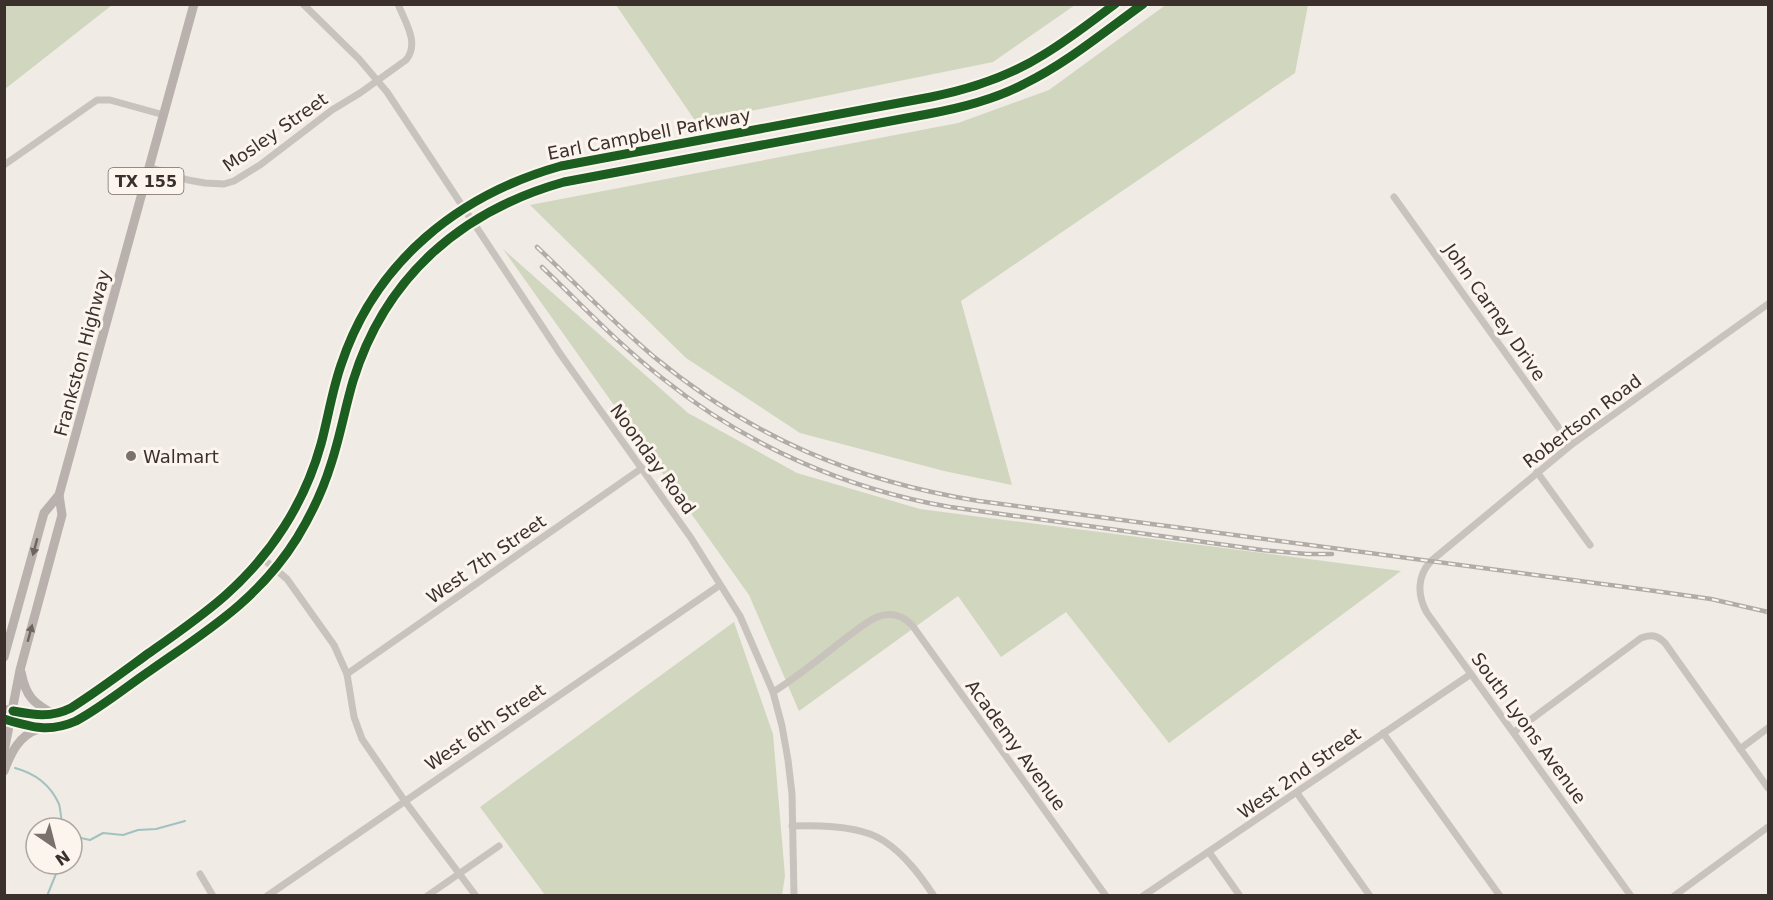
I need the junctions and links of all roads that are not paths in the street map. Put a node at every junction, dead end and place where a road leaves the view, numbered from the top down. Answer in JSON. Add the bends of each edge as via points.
{"nodes":[{"id":1,"x":194,"y":4,"type":"edge"},
{"id":2,"x":303,"y":4,"type":"edge"},
{"id":3,"x":398,"y":4,"type":"edge"},
{"id":4,"x":1115,"y":4,"type":"edge"},
{"id":5,"x":1143,"y":4,"type":"edge"},
{"id":6,"x":1044,"y":55,"type":"junction"},
{"id":7,"x":1053,"y":69,"type":"junction"},
{"id":8,"x":378,"y":81,"type":"junction"},
{"id":9,"x":164,"y":115,"type":"junction"},
{"id":10,"x":4,"y":165,"type":"edge"},
{"id":11,"x":149,"y":167,"type":"junction"},
{"id":12,"x":1394,"y":196,"type":"dead end"},
{"id":13,"x":463,"y":208,"type":"junction"},
{"id":14,"x":472,"y":222,"type":"junction"},
{"id":15,"x":1768,"y":304,"type":"edge"},
{"id":16,"x":334,"y":386,"type":"junction"},
{"id":17,"x":351,"y":389,"type":"junction"},
{"id":18,"x":1571,"y":445,"type":"junction"},
{"id":19,"x":642,"y":468,"type":"junction"},
{"id":20,"x":1537,"y":472,"type":"junction"},
{"id":21,"x":59,"y":495,"type":"junction"},
{"id":22,"x":1590,"y":545,"type":"dead end"},
{"id":23,"x":262,"y":558,"type":"junction"},
{"id":24,"x":275,"y":568,"type":"junction"},
{"id":25,"x":1422,"y":573,"type":"joint"},
{"id":26,"x":720,"y":585,"type":"junction"},
{"id":27,"x":204,"y":614,"type":"junction"},
{"id":28,"x":214,"y":627,"type":"junction"},
{"id":29,"x":164,"y":643,"type":"junction"},
{"id":30,"x":147,"y":654,"type":"junction"},
{"id":31,"x":172,"y":656,"type":"junction"},
{"id":32,"x":5,"y":657,"type":"edge"},
{"id":33,"x":157,"y":666,"type":"junction"},
{"id":34,"x":20,"y":670,"type":"junction"},
{"id":35,"x":123,"y":672,"type":"junction"},
{"id":36,"x":346,"y":674,"type":"junction"},
{"id":37,"x":1471,"y":674,"type":"junction"},
{"id":38,"x":131,"y":684,"type":"junction"},
{"id":39,"x":773,"y":692,"type":"junction"},
{"id":40,"x":8,"y":715,"type":"edge"},
{"id":41,"x":55,"y":715,"type":"junction"},
{"id":42,"x":1768,"y":728,"type":"edge"},
{"id":43,"x":39,"y":729,"type":"junction"},
{"id":44,"x":1514,"y":732,"type":"junction"},
{"id":45,"x":1383,"y":733,"type":"junction"},
{"id":46,"x":1740,"y":749,"type":"junction"},
{"id":47,"x":4,"y":752,"type":"edge"},
{"id":48,"x":4,"y":771,"type":"edge"},
{"id":49,"x":1768,"y":788,"type":"edge"},
{"id":50,"x":1296,"y":793,"type":"junction"},
{"id":51,"x":404,"y":800,"type":"junction"},
{"id":52,"x":792,"y":826,"type":"junction"},
{"id":53,"x":1768,"y":827,"type":"edge"},
{"id":54,"x":499,"y":846,"type":"dead end"},
{"id":55,"x":1209,"y":852,"type":"junction"},
{"id":56,"x":460,"y":872,"type":"junction"},
{"id":57,"x":200,"y":874,"type":"dead end"},
{"id":58,"x":213,"y":896,"type":"edge"},
{"id":59,"x":267,"y":896,"type":"edge"},
{"id":60,"x":427,"y":896,"type":"edge"},
{"id":61,"x":476,"y":896,"type":"edge"},
{"id":62,"x":794,"y":896,"type":"edge"},
{"id":63,"x":934,"y":896,"type":"edge"},
{"id":64,"x":1106,"y":896,"type":"edge"},
{"id":65,"x":1143,"y":896,"type":"edge"},
{"id":66,"x":1240,"y":896,"type":"edge"},
{"id":67,"x":1370,"y":896,"type":"edge"},
{"id":68,"x":1500,"y":896,"type":"edge"},
{"id":69,"x":1631,"y":896,"type":"edge"},
{"id":70,"x":1674,"y":896,"type":"edge"}],
"edges":[{"from":1,"to":9,"type":"main road","name":"Frankston Highway","number":"TX 155"},
{"from":2,"to":8,"type":"street","name":"Noonday Road"},
{"from":3,"to":8,"type":"street","via":[[412,38],[412,50],[406,60]]},
{"from":4,"to":6,"type":"main road","name":"Earl Campbell Parkway"},
{"from":5,"to":7,"type":"main road","name":"Earl Campbell Parkway"},
{"from":6,"to":7,"type":"main road"},
{"from":6,"to":13,"type":"main road","name":"Earl Campbell Parkway","via":[[997,79],[952,93],[561,166],[508,184]]},
{"from":7,"to":14,"type":"main road","name":"Earl Campbell Parkway","via":[[1006,92],[951,110],[564,182],[525,195]]},
{"from":8,"to":11,"type":"street","name":"Mosley Street","via":[[229,183],[199,182]]},
{"from":8,"to":13,"type":"street","name":"Noonday Road"},
{"from":9,"to":10,"type":"street","via":[[97,100]]},
{"from":9,"to":11,"type":"main road","name":"Frankston Highway","number":"TX 155"},
{"from":11,"to":21,"type":"main road","name":"Frankston Highway","number":"TX 155"},
{"from":12,"to":18,"type":"street","name":"John Carney Drive"},
{"from":13,"to":14,"type":"street","name":"Noonday Road"},
{"from":13,"to":16,"type":"main road","name":"Earl Campbell Parkway","via":[[418,244],[386,280],[353,334]]},
{"from":14,"to":17,"type":"main road","name":"Earl Campbell Parkway","via":[[430,256],[395,295],[368,342]]},
{"from":14,"to":19,"type":"street","name":"Noonday Road"},
{"from":15,"to":18,"type":"street","name":"Robertson Road"},
{"from":16,"to":17,"type":"main road"},
{"from":16,"to":23,"type":"main road","name":"Earl Campbell Parkway","via":[[320,447],[304,488]]},
{"from":17,"to":24,"type":"main road","name":"Earl Campbell Parkway","via":[[324,485],[303,527]]},
{"from":18,"to":20,"type":"street","name":"Robertson Road"},
{"from":19,"to":26,"type":"street","name":"Noonday Road"},
{"from":19,"to":36,"type":"street","name":"West 7th Street"},
{"from":20,"to":22,"type":"street"},
{"from":20,"to":25,"type":"street","name":"Robertson Road","via":[[1431,561]]},
{"from":21,"to":32,"type":"main road","number":"TX 155","one_way":true,"via":[[44,513]]},
{"from":34,"to":21,"type":"main road","name":"Frankston Highway","number":"TX 155","one_way":true,"via":[[62,514]]},
{"from":23,"to":24,"type":"street"},
{"from":23,"to":27,"type":"main road","name":"Earl Campbell Parkway"},
{"from":24,"to":28,"type":"main road","name":"Earl Campbell Parkway"},
{"from":24,"to":36,"type":"street","via":[[334,645]]},
{"from":25,"to":37,"type":"street","name":"South Lyons Avenue","via":[[1419,590],[1423,606]]},
{"from":26,"to":39,"type":"street","name":"Noonday Road","via":[[740,616]]},
{"from":26,"to":51,"type":"street","name":"West 6th Street"},
{"from":27,"to":28,"type":"main road"},
{"from":27,"to":29,"type":"main road","name":"Earl Campbell Parkway"},
{"from":28,"to":31,"type":"main road","name":"Earl Campbell Parkway"},
{"from":29,"to":30,"type":"main road","name":"Earl Campbell Parkway"},
{"from":29,"to":31,"type":"main road"},
{"from":30,"to":33,"type":"main road"},
{"from":30,"to":35,"type":"main road","name":"Earl Campbell Parkway"},
{"from":31,"to":33,"type":"main road","name":"Earl Campbell Parkway"},
{"from":33,"to":38,"type":"main road","name":"Earl Campbell Parkway"},
{"from":34,"to":40,"type":"main road","name":"Frankston Highway","number":"TX 155"},
{"from":34,"to":41,"type":"main road","via":[[30,697]]},
{"from":35,"to":38,"type":"main road"},
{"from":35,"to":41,"type":"main road","name":"Earl Campbell Parkway","via":[[77,705]]},
{"from":36,"to":51,"type":"street","via":[[358,732]]},
{"from":37,"to":44,"type":"street","name":"South Lyons Avenue"},
{"from":37,"to":45,"type":"street","name":"West 2nd Street"},
{"from":38,"to":43,"type":"main road","name":"Earl Campbell Parkway","via":[[76,722]]},
{"from":39,"to":52,"type":"street","name":"Noonday Road","via":[[788,760]]},
{"from":39,"to":64,"type":"street","name":"Academy Avenue","via":[[878,617],[894,614],[906,619]]},
{"from":40,"to":41,"type":"main road","name":"Earl Campbell Parkway"},
{"from":40,"to":43,"type":"main road","name":"Earl Campbell Parkway"},
{"from":40,"to":47,"type":"main road","number":"TX 155"},
{"from":42,"to":46,"type":"street"},
{"from":43,"to":48,"type":"main road","via":[[18,743]]},
{"from":44,"to":46,"type":"street","via":[[1641,638],[1654,636],[1660,638]]},
{"from":44,"to":69,"type":"street","name":"South Lyons Avenue"},
{"from":45,"to":50,"type":"street","name":"West 2nd Street"},
{"from":45,"to":68,"type":"street"},
{"from":46,"to":49,"type":"street"},
{"from":50,"to":55,"type":"street","name":"West 2nd Street"},
{"from":50,"to":67,"type":"street"},
{"from":51,"to":56,"type":"street"},
{"from":51,"to":59,"type":"street","name":"West 6th Street"},
{"from":52,"to":62,"type":"street","name":"Noonday Road"},
{"from":52,"to":63,"type":"street","via":[[833,826],[882,839],[913,867]]},
{"from":53,"to":70,"type":"street"},
{"from":54,"to":56,"type":"street"},
{"from":55,"to":65,"type":"street","name":"West 2nd Street"},
{"from":55,"to":66,"type":"street"},
{"from":56,"to":60,"type":"street"},
{"from":56,"to":61,"type":"street"},
{"from":57,"to":58,"type":"street"}]}
